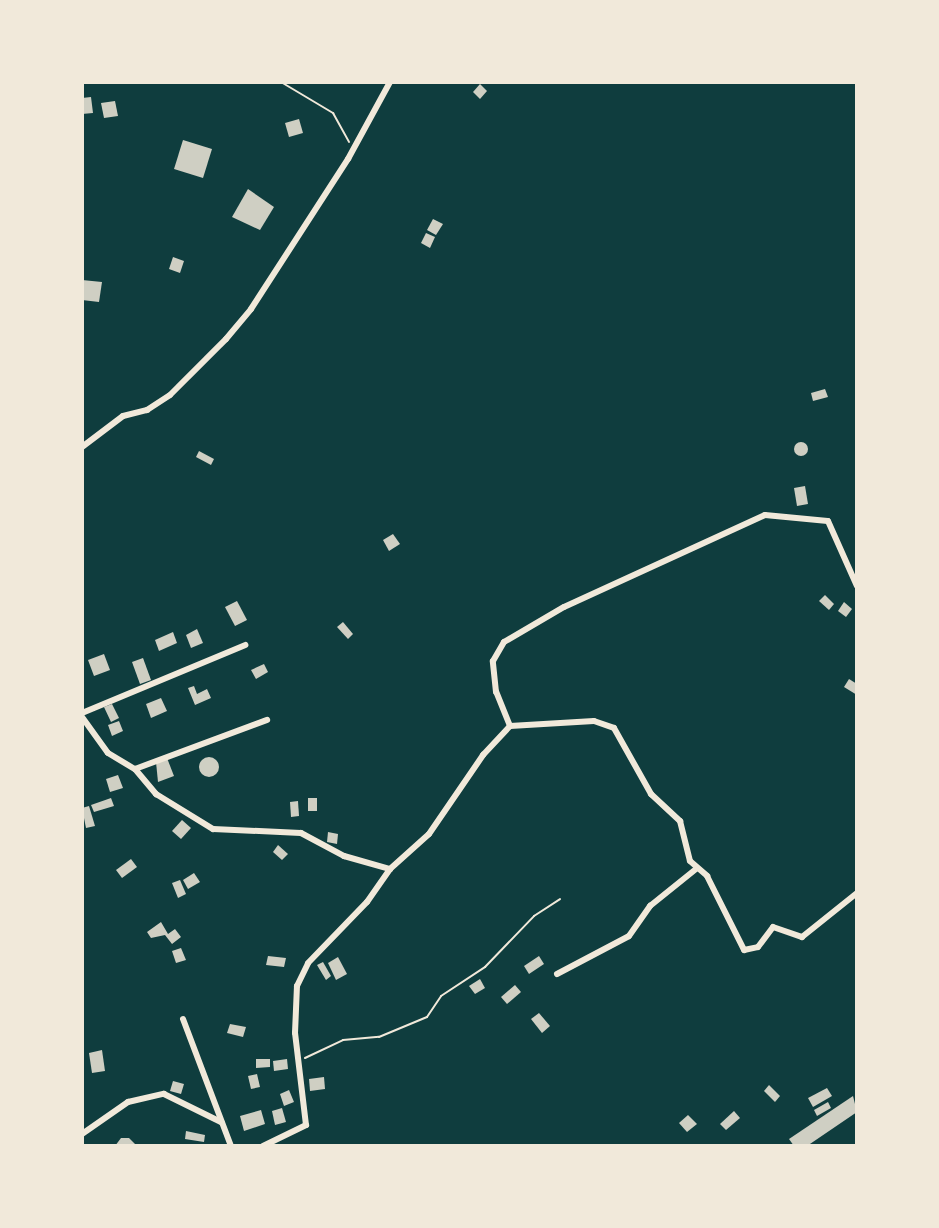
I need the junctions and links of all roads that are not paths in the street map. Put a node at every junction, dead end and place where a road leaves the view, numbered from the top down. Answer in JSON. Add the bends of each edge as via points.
{"nodes":[{"id":1,"x":390,"y":82,"type":"edge"},
{"id":2,"x":82,"y":447,"type":"edge"},
{"id":3,"x":857,"y":586,"type":"edge"},
{"id":4,"x":245,"y":645,"type":"dead end"},
{"id":5,"x":82,"y":715,"type":"edge"},
{"id":6,"x":267,"y":720,"type":"dead end"},
{"id":7,"x":510,"y":726,"type":"junction"},
{"id":8,"x":135,"y":769,"type":"junction"},
{"id":9,"x":390,"y":869,"type":"junction"},
{"id":10,"x":696,"y":869,"type":"junction"},
{"id":11,"x":857,"y":893,"type":"edge"},
{"id":12,"x":557,"y":974,"type":"dead end"},
{"id":13,"x":183,"y":1019,"type":"dead end"},
{"id":14,"x":221,"y":1122,"type":"junction"},
{"id":15,"x":82,"y":1134,"type":"edge"},
{"id":16,"x":231,"y":1146,"type":"edge"},
{"id":17,"x":263,"y":1146,"type":"edge"}],
"edges":[{"from":1,"to":2,"type":"street","via":[[348,159],[226,339],[170,395],[147,410],[123,416]]},
{"from":3,"to":7,"type":"street","via":[[828,521],[765,515],[564,607],[504,642],[493,661],[496,692]]},
{"from":4,"to":5,"type":"street"},
{"from":5,"to":8,"type":"street","via":[[108,753]]},
{"from":6,"to":8,"type":"street"},
{"from":7,"to":9,"type":"street","via":[[483,755],[429,834]]},
{"from":7,"to":10,"type":"street","via":[[594,721],[614,728],[651,794],[680,821]]},
{"from":8,"to":9,"type":"street","via":[[156,794],[213,829],[301,833],[319,846]]},
{"from":9,"to":17,"type":"street","via":[[367,902],[308,963],[297,986],[297,1062],[306,1125]]},
{"from":10,"to":11,"type":"street","via":[[712,885],[738,945],[750,951],[773,927],[802,937]]},
{"from":10,"to":12,"type":"street","via":[[650,906],[629,936]]},
{"from":13,"to":14,"type":"street"},
{"from":14,"to":15,"type":"street","via":[[164,1094],[128,1102]]},
{"from":14,"to":16,"type":"street"}]}
